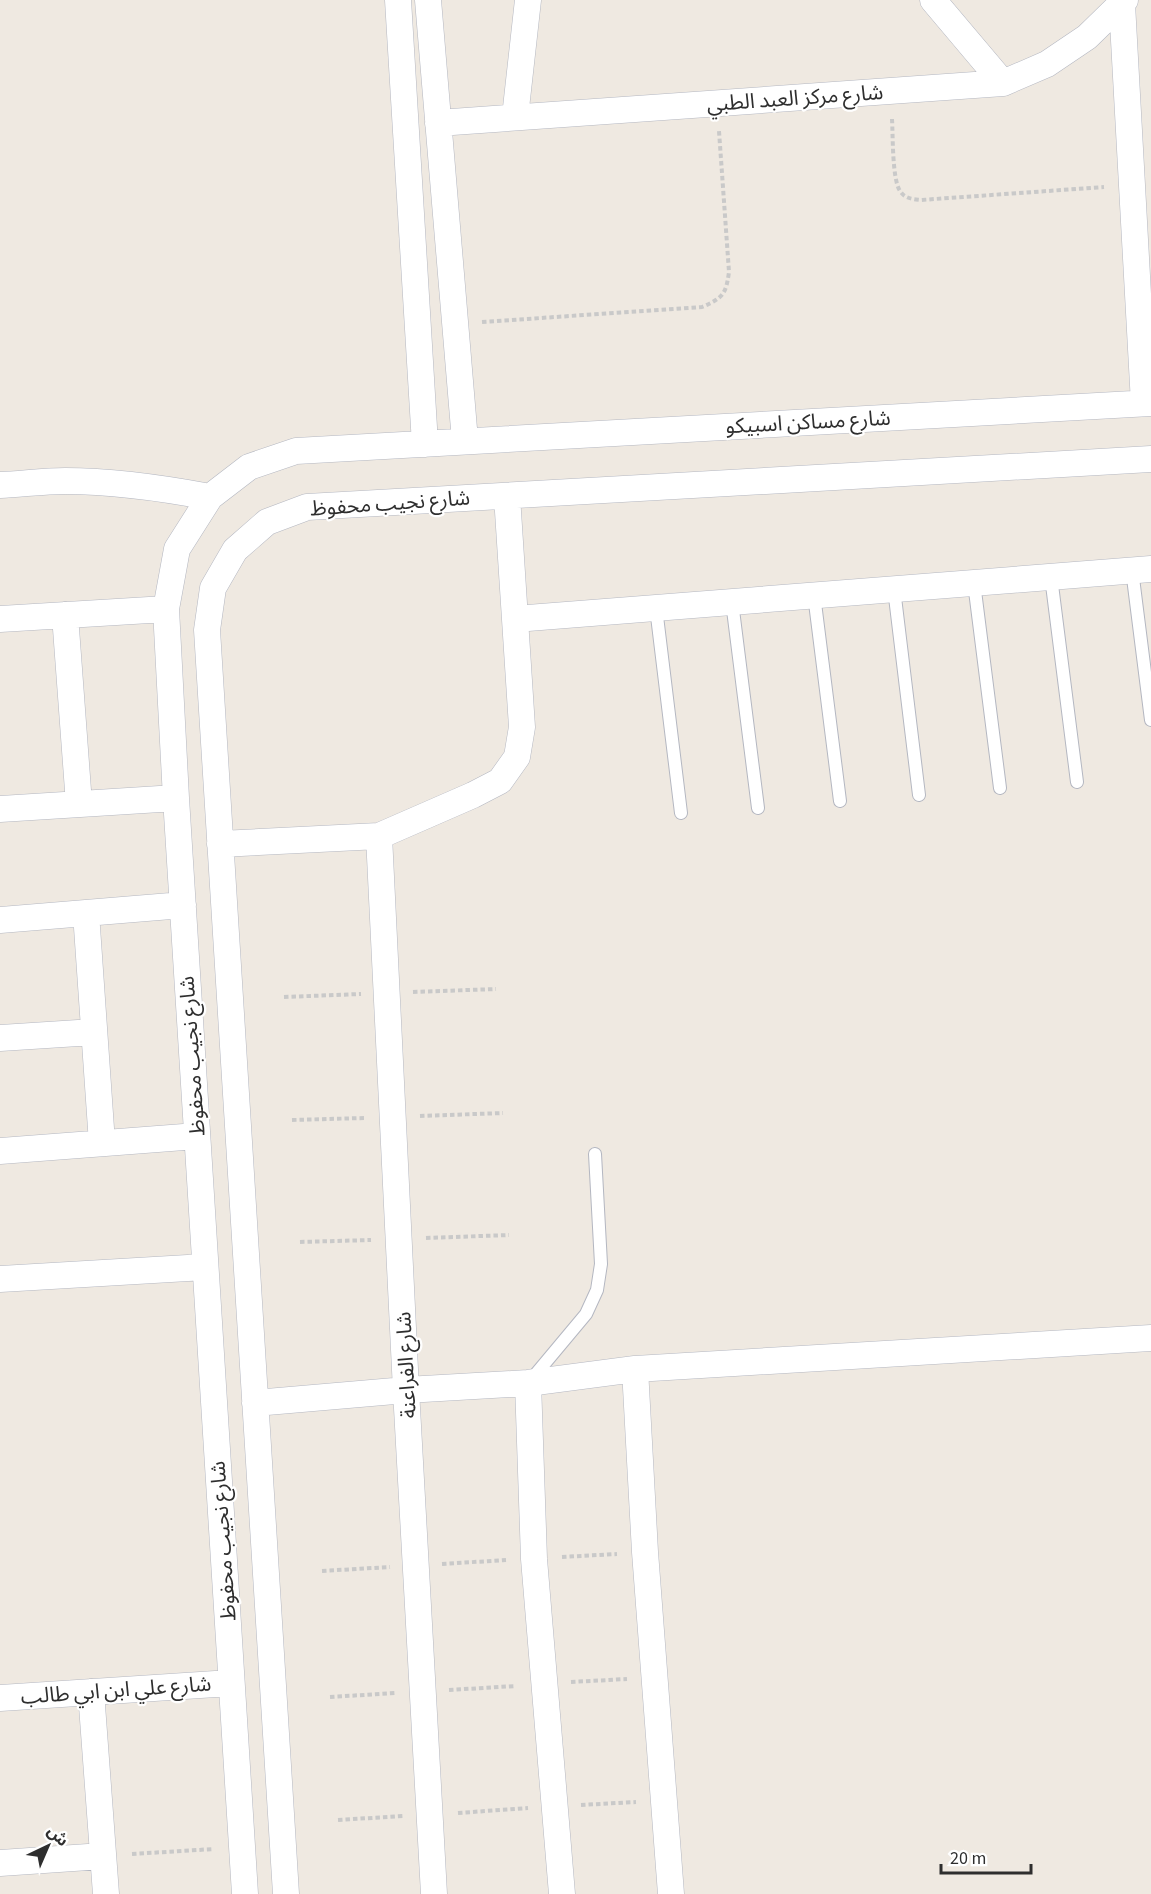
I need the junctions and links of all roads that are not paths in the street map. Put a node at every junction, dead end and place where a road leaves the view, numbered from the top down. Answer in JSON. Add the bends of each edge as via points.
{"nodes":[{"id":1,"x":398,"y":0,"type":"edge"},
{"id":2,"x":428,"y":0,"type":"edge"},
{"id":3,"x":528,"y":0,"type":"edge"},
{"id":4,"x":933,"y":0,"type":"edge"},
{"id":5,"x":1124,"y":2,"type":"edge"},
{"id":6,"x":1003,"y":83,"type":"junction"},
{"id":7,"x":515,"y":117,"type":"junction"},
{"id":8,"x":438,"y":123,"type":"junction"},
{"id":9,"x":1147,"y":403,"type":"edge"},
{"id":10,"x":465,"y":441,"type":"junction"},
{"id":11,"x":425,"y":444,"type":"junction"},
{"id":12,"x":1151,"y":459,"type":"edge"},
{"id":13,"x":0,"y":485,"type":"edge"},
{"id":14,"x":507,"y":495,"type":"junction"},
{"id":15,"x":210,"y":497,"type":"junction"},
{"id":16,"x":1142,"y":570,"type":"edge"},
{"id":17,"x":1051,"y":577,"type":"junction"},
{"id":18,"x":974,"y":583,"type":"junction"},
{"id":19,"x":894,"y":589,"type":"junction"},
{"id":20,"x":814,"y":595,"type":"junction"},
{"id":21,"x":732,"y":602,"type":"junction"},
{"id":22,"x":656,"y":608,"type":"junction"},
{"id":23,"x":166,"y":609,"type":"junction"},
{"id":24,"x":65,"y":615,"type":"junction"},
{"id":25,"x":0,"y":619,"type":"edge"},
{"id":26,"x":515,"y":619,"type":"junction"},
{"id":27,"x":1151,"y":720,"type":"edge"},
{"id":28,"x":1077,"y":782,"type":"dead end"},
{"id":29,"x":1000,"y":788,"type":"dead end"},
{"id":30,"x":920,"y":795,"type":"dead end"},
{"id":31,"x":176,"y":798,"type":"junction"},
{"id":32,"x":840,"y":801,"type":"dead end"},
{"id":33,"x":79,"y":804,"type":"junction"},
{"id":34,"x":758,"y":808,"type":"dead end"},
{"id":35,"x":0,"y":809,"type":"edge"},
{"id":36,"x":681,"y":813,"type":"dead end"},
{"id":37,"x":379,"y":836,"type":"junction"},
{"id":38,"x":220,"y":844,"type":"junction"},
{"id":39,"x":183,"y":905,"type":"junction"},
{"id":40,"x":86,"y":913,"type":"junction"},
{"id":41,"x":0,"y":920,"type":"edge"},
{"id":42,"x":94,"y":1032,"type":"junction"},
{"id":43,"x":0,"y":1038,"type":"edge"},
{"id":44,"x":197,"y":1136,"type":"junction"},
{"id":45,"x":102,"y":1143,"type":"junction"},
{"id":46,"x":0,"y":1151,"type":"edge"},
{"id":47,"x":595,"y":1154,"type":"dead end"},
{"id":48,"x":205,"y":1267,"type":"junction"},
{"id":49,"x":0,"y":1279,"type":"edge"},
{"id":50,"x":1151,"y":1338,"type":"edge"},
{"id":51,"x":634,"y":1369,"type":"junction"},
{"id":52,"x":528,"y":1383,"type":"junction"},
{"id":53,"x":406,"y":1390,"type":"junction"},
{"id":54,"x":255,"y":1403,"type":"junction"},
{"id":55,"x":231,"y":1683,"type":"junction"},
{"id":56,"x":91,"y":1692,"type":"junction"},
{"id":57,"x":0,"y":1698,"type":"edge"},
{"id":58,"x":103,"y":1856,"type":"junction"},
{"id":59,"x":0,"y":1863,"type":"edge"},
{"id":60,"x":106,"y":1894,"type":"edge"},
{"id":61,"x":244,"y":1894,"type":"edge"},
{"id":62,"x":286,"y":1894,"type":"edge"},
{"id":63,"x":434,"y":1894,"type":"edge"},
{"id":64,"x":562,"y":1894,"type":"edge"},
{"id":65,"x":671,"y":1894,"type":"edge"}],
"edges":[{"from":1,"to":11,"type":"street"},
{"from":2,"to":8,"type":"street"},
{"from":3,"to":7,"type":"street"},
{"from":4,"to":6,"type":"street"},
{"from":5,"to":6,"type":"street","name":"شارع مركز العبد الطبي","via":[[1087,37],[1047,64]]},
{"from":5,"to":9,"type":"street","via":[[1131,185]]},
{"from":6,"to":7,"type":"street","name":"شارع مركز العبد الطبي"},
{"from":7,"to":8,"type":"street","name":"شارع مركز العبد الطبي"},
{"from":8,"to":10,"type":"street"},
{"from":9,"to":10,"type":"street","name":"شارع مساكن اسبيكو"},
{"from":10,"to":11,"type":"street","name":"شارع نجيب محفوظ"},
{"from":11,"to":15,"type":"street","name":"شارع نجيب محفوظ","via":[[296,451],[249,467]]},
{"from":12,"to":14,"type":"street"},
{"from":13,"to":15,"type":"street","via":[[112,483]]},
{"from":14,"to":26,"type":"street"},
{"from":14,"to":38,"type":"street","name":"شارع نجيب محفوظ","via":[[307,507],[267,522],[234,550],[213,588],[207,630]]},
{"from":15,"to":23,"type":"street","name":"شارع نجيب محفوظ","via":[[177,549]]},
{"from":16,"to":17,"type":"street"},
{"from":16,"to":27,"type":"lane"},
{"from":17,"to":18,"type":"street"},
{"from":17,"to":28,"type":"lane"},
{"from":18,"to":19,"type":"street"},
{"from":18,"to":29,"type":"lane"},
{"from":19,"to":20,"type":"street"},
{"from":19,"to":30,"type":"lane"},
{"from":20,"to":21,"type":"street"},
{"from":20,"to":32,"type":"lane"},
{"from":21,"to":22,"type":"street"},
{"from":21,"to":34,"type":"lane"},
{"from":22,"to":26,"type":"street"},
{"from":22,"to":36,"type":"lane"},
{"from":23,"to":24,"type":"street"},
{"from":23,"to":31,"type":"street","name":"شارع نجيب محفوظ"},
{"from":24,"to":25,"type":"street"},
{"from":24,"to":33,"type":"street"},
{"from":26,"to":37,"type":"street","via":[[522,727],[517,757],[500,781]]},
{"from":31,"to":33,"type":"street"},
{"from":31,"to":39,"type":"street","name":"شارع نجيب محفوظ"},
{"from":33,"to":35,"type":"street"},
{"from":37,"to":38,"type":"street"},
{"from":37,"to":53,"type":"street","name":"شارع الفراعنة"},
{"from":38,"to":54,"type":"street","name":"شارع نجيب محفوظ"},
{"from":39,"to":40,"type":"street"},
{"from":39,"to":44,"type":"street","name":"شارع نجيب محفوظ"},
{"from":40,"to":41,"type":"street"},
{"from":40,"to":42,"type":"street"},
{"from":42,"to":43,"type":"street"},
{"from":42,"to":45,"type":"street"},
{"from":44,"to":45,"type":"street"},
{"from":44,"to":48,"type":"street","name":"شارع نجيب محفوظ"},
{"from":45,"to":46,"type":"street"},
{"from":47,"to":52,"type":"lane","via":[[601,1264],[597,1290],[586,1314]]},
{"from":48,"to":49,"type":"street"},
{"from":48,"to":55,"type":"street","name":"شارع نجيب محفوظ"},
{"from":50,"to":51,"type":"street"},
{"from":51,"to":52,"type":"street"},
{"from":51,"to":65,"type":"street"},
{"from":52,"to":53,"type":"street"},
{"from":52,"to":64,"type":"street","via":[[534,1558]]},
{"from":53,"to":54,"type":"street"},
{"from":53,"to":63,"type":"street","name":"شارع الفراعنة"},
{"from":54,"to":62,"type":"street","name":"شارع نجيب محفوظ"},
{"from":55,"to":56,"type":"street","name":"شارع علي ابن ابي طالب"},
{"from":55,"to":61,"type":"street","name":"شارع نجيب محفوظ"},
{"from":56,"to":57,"type":"street","name":"شارع علي ابن ابي طالب"},
{"from":56,"to":58,"type":"street"},
{"from":58,"to":59,"type":"street"},
{"from":58,"to":60,"type":"street"}]}
